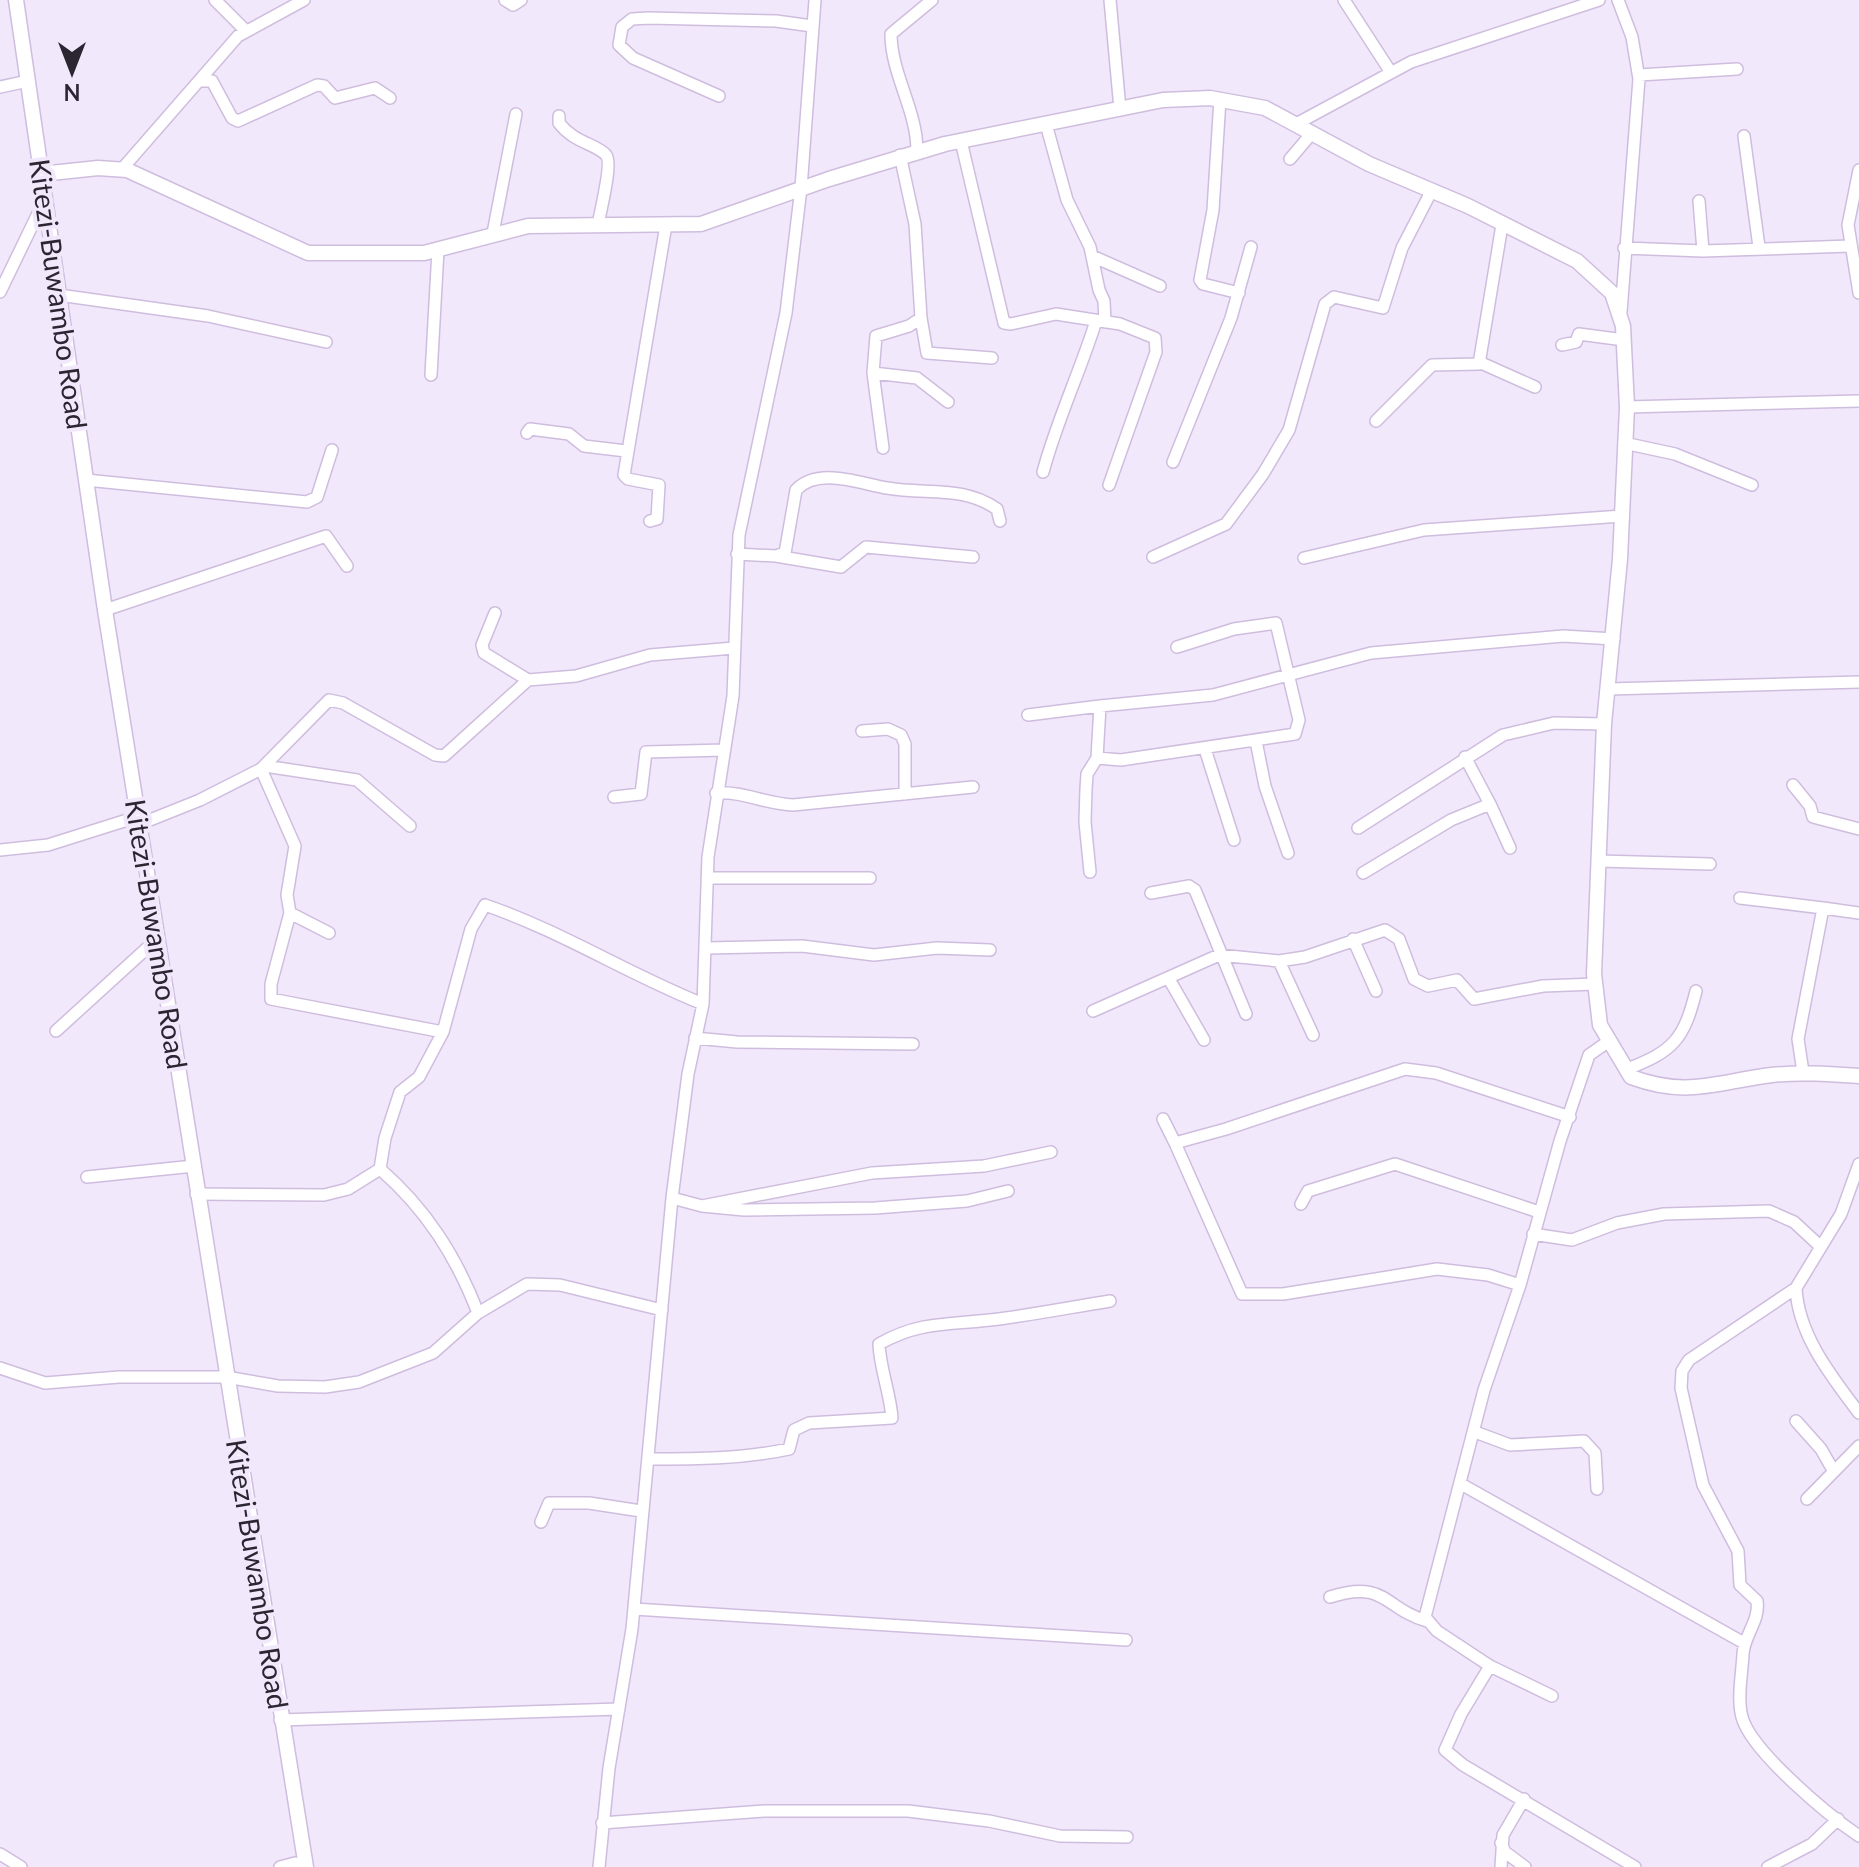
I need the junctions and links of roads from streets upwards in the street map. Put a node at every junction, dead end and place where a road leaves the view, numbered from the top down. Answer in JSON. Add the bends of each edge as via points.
{"nodes":[{"id":1,"x":16,"y":0,"type":"edge"},
{"id":2,"x":215,"y":0,"type":"edge"},
{"id":3,"x":304,"y":0,"type":"edge"},
{"id":4,"x":505,"y":0,"type":"edge"},
{"id":5,"x":521,"y":0,"type":"edge"},
{"id":6,"x":815,"y":0,"type":"edge"},
{"id":7,"x":932,"y":0,"type":"edge"},
{"id":8,"x":1110,"y":0,"type":"edge"},
{"id":9,"x":1344,"y":0,"type":"edge"},
{"id":10,"x":1599,"y":0,"type":"edge"},
{"id":11,"x":1618,"y":0,"type":"edge"},
{"id":12,"x":284,"y":5,"type":"edge"},
{"id":13,"x":812,"y":26,"type":"junction"},
{"id":14,"x":245,"y":30,"type":"junction"},
{"id":15,"x":1737,"y":69,"type":"dead end"},
{"id":16,"x":1390,"y":71,"type":"junction"},
{"id":17,"x":1639,"y":75,"type":"junction"},
{"id":18,"x":28,"y":81,"type":"junction"},
{"id":19,"x":202,"y":81,"type":"junction"},
{"id":20,"x":0,"y":87,"type":"edge"},
{"id":21,"x":719,"y":96,"type":"dead end"},
{"id":22,"x":390,"y":98,"type":"dead end"},
{"id":23,"x":1220,"y":99,"type":"junction"},
{"id":24,"x":1120,"y":109,"type":"junction"},
{"id":25,"x":516,"y":114,"type":"dead end"},
{"id":26,"x":559,"y":116,"type":"dead end"},
{"id":27,"x":1046,"y":124,"type":"junction"},
{"id":28,"x":1296,"y":124,"type":"junction"},
{"id":29,"x":1312,"y":133,"type":"junction"},
{"id":30,"x":1744,"y":136,"type":"dead end"},
{"id":31,"x":961,"y":141,"type":"junction"},
{"id":32,"x":917,"y":151,"type":"junction"},
{"id":33,"x":900,"y":155,"type":"junction"},
{"id":34,"x":1290,"y":159,"type":"dead end"},
{"id":35,"x":122,"y":169,"type":"junction"},
{"id":36,"x":1859,"y":170,"type":"edge"},
{"id":37,"x":41,"y":174,"type":"junction"},
{"id":38,"x":801,"y":188,"type":"junction"},
{"id":39,"x":1432,"y":190,"type":"junction"},
{"id":40,"x":45,"y":199,"type":"junction"},
{"id":41,"x":1699,"y":201,"type":"dead end"},
{"id":42,"x":598,"y":225,"type":"junction"},
{"id":43,"x":666,"y":225,"type":"junction"},
{"id":44,"x":1502,"y":225,"type":"junction"},
{"id":45,"x":1854,"y":228,"type":"edge"},
{"id":46,"x":493,"y":233,"type":"junction"},
{"id":47,"x":1850,"y":246,"type":"junction"},
{"id":48,"x":1251,"y":247,"type":"dead end"},
{"id":49,"x":1759,"y":247,"type":"junction"},
{"id":50,"x":1624,"y":248,"type":"junction"},
{"id":51,"x":438,"y":250,"type":"junction"},
{"id":52,"x":1703,"y":251,"type":"junction"},
{"id":53,"x":1092,"y":256,"type":"junction"},
{"id":54,"x":1160,"y":286,"type":"dead end"},
{"id":55,"x":0,"y":292,"type":"edge"},
{"id":56,"x":1239,"y":293,"type":"junction"},
{"id":57,"x":1859,"y":293,"type":"edge"},
{"id":58,"x":59,"y":295,"type":"junction"},
{"id":59,"x":1621,"y":312,"type":"junction"},
{"id":60,"x":921,"y":318,"type":"junction"},
{"id":61,"x":1100,"y":322,"type":"junction"},
{"id":62,"x":1624,"y":340,"type":"junction"},
{"id":63,"x":326,"y":342,"type":"dead end"},
{"id":64,"x":1562,"y":345,"type":"dead end"},
{"id":65,"x":992,"y":358,"type":"dead end"},
{"id":66,"x":1479,"y":362,"type":"junction"},
{"id":67,"x":873,"y":373,"type":"junction"},
{"id":68,"x":431,"y":375,"type":"dead end"},
{"id":69,"x":1535,"y":387,"type":"dead end"},
{"id":70,"x":1859,"y":401,"type":"edge"},
{"id":71,"x":948,"y":402,"type":"dead end"},
{"id":72,"x":1627,"y":407,"type":"junction"},
{"id":73,"x":1376,"y":421,"type":"dead end"},
{"id":74,"x":527,"y":433,"type":"dead end"},
{"id":75,"x":1624,"y":443,"type":"junction"},
{"id":76,"x":883,"y":448,"type":"dead end"},
{"id":77,"x":332,"y":450,"type":"dead end"},
{"id":78,"x":626,"y":451,"type":"junction"},
{"id":79,"x":1173,"y":462,"type":"dead end"},
{"id":80,"x":1043,"y":472,"type":"dead end"},
{"id":81,"x":86,"y":480,"type":"junction"},
{"id":82,"x":1109,"y":485,"type":"dead end"},
{"id":83,"x":1752,"y":485,"type":"dead end"},
{"id":84,"x":1622,"y":516,"type":"junction"},
{"id":85,"x":650,"y":521,"type":"dead end"},
{"id":86,"x":1000,"y":521,"type":"dead end"},
{"id":87,"x":737,"y":554,"type":"junction"},
{"id":88,"x":776,"y":556,"type":"junction"},
{"id":89,"x":973,"y":557,"type":"dead end"},
{"id":90,"x":1153,"y":557,"type":"dead end"},
{"id":91,"x":1304,"y":558,"type":"dead end"},
{"id":92,"x":347,"y":566,"type":"dead end"},
{"id":93,"x":105,"y":610,"type":"junction"},
{"id":94,"x":495,"y":613,"type":"dead end"},
{"id":95,"x":1614,"y":639,"type":"junction"},
{"id":96,"x":1177,"y":647,"type":"dead end"},
{"id":97,"x":734,"y":648,"type":"junction"},
{"id":98,"x":1287,"y":676,"type":"junction"},
{"id":99,"x":528,"y":680,"type":"junction"},
{"id":100,"x":1859,"y":682,"type":"edge"},
{"id":101,"x":1609,"y":689,"type":"junction"},
{"id":102,"x":1100,"y":706,"type":"junction"},
{"id":103,"x":1028,"y":715,"type":"dead end"},
{"id":104,"x":1604,"y":724,"type":"junction"},
{"id":105,"x":862,"y":731,"type":"dead end"},
{"id":106,"x":1256,"y":741,"type":"junction"},
{"id":107,"x":1205,"y":749,"type":"junction"},
{"id":108,"x":724,"y":750,"type":"junction"},
{"id":109,"x":1465,"y":757,"type":"junction"},
{"id":110,"x":1097,"y":758,"type":"junction"},
{"id":111,"x":263,"y":767,"type":"junction"},
{"id":112,"x":1793,"y":785,"type":"dead end"},
{"id":113,"x":973,"y":787,"type":"dead end"},
{"id":114,"x":716,"y":793,"type":"junction"},
{"id":115,"x":905,"y":794,"type":"junction"},
{"id":116,"x":614,"y":797,"type":"dead end"},
{"id":117,"x":1490,"y":804,"type":"junction"},
{"id":118,"x":140,"y":816,"type":"junction"},
{"id":119,"x":410,"y":826,"type":"dead end"},
{"id":120,"x":1358,"y":828,"type":"dead end"},
{"id":121,"x":1859,"y":829,"type":"edge"},
{"id":122,"x":1234,"y":840,"type":"dead end"},
{"id":123,"x":1510,"y":848,"type":"dead end"},
{"id":124,"x":0,"y":852,"type":"edge"},
{"id":125,"x":1288,"y":853,"type":"dead end"},
{"id":126,"x":1599,"y":861,"type":"junction"},
{"id":127,"x":1710,"y":864,"type":"dead end"},
{"id":128,"x":1090,"y":872,"type":"dead end"},
{"id":129,"x":1363,"y":873,"type":"dead end"},
{"id":130,"x":707,"y":878,"type":"junction"},
{"id":131,"x":870,"y":878,"type":"dead end"},
{"id":132,"x":1151,"y":893,"type":"dead end"},
{"id":133,"x":1740,"y":898,"type":"dead end"},
{"id":134,"x":1823,"y":908,"type":"junction"},
{"id":135,"x":290,"y":913,"type":"junction"},
{"id":136,"x":1859,"y":913,"type":"edge"},
{"id":137,"x":329,"y":933,"type":"dead end"},
{"id":138,"x":157,"y":939,"type":"junction"},
{"id":139,"x":1353,"y":939,"type":"junction"},
{"id":140,"x":707,"y":948,"type":"junction"},
{"id":141,"x":990,"y":950,"type":"dead end"},
{"id":142,"x":1219,"y":955,"type":"junction"},
{"id":143,"x":1279,"y":961,"type":"junction"},
{"id":144,"x":1169,"y":979,"type":"junction"},
{"id":145,"x":1595,"y":984,"type":"junction"},
{"id":146,"x":1376,"y":991,"type":"dead end"},
{"id":147,"x":1696,"y":991,"type":"dead end"},
{"id":148,"x":703,"y":1004,"type":"junction"},
{"id":149,"x":1093,"y":1011,"type":"dead end"},
{"id":150,"x":1246,"y":1014,"type":"dead end"},
{"id":151,"x":56,"y":1031,"type":"dead end"},
{"id":152,"x":443,"y":1032,"type":"junction"},
{"id":153,"x":1313,"y":1035,"type":"dead end"},
{"id":154,"x":695,"y":1038,"type":"junction"},
{"id":155,"x":1204,"y":1040,"type":"dead end"},
{"id":156,"x":1609,"y":1041,"type":"junction"},
{"id":157,"x":913,"y":1044,"type":"dead end"},
{"id":158,"x":1627,"y":1069,"type":"junction"},
{"id":159,"x":1803,"y":1072,"type":"junction"},
{"id":160,"x":1859,"y":1076,"type":"edge"},
{"id":161,"x":1570,"y":1117,"type":"junction"},
{"id":162,"x":1163,"y":1119,"type":"dead end"},
{"id":163,"x":1175,"y":1143,"type":"junction"},
{"id":164,"x":1051,"y":1152,"type":"dead end"},
{"id":165,"x":1859,"y":1164,"type":"edge"},
{"id":166,"x":194,"y":1166,"type":"junction"},
{"id":167,"x":380,"y":1169,"type":"junction"},
{"id":168,"x":87,"y":1177,"type":"dead end"},
{"id":169,"x":1008,"y":1191,"type":"dead end"},
{"id":170,"x":196,"y":1194,"type":"junction"},
{"id":171,"x":672,"y":1198,"type":"junction"},
{"id":172,"x":1301,"y":1204,"type":"dead end"},
{"id":173,"x":702,"y":1206,"type":"junction"},
{"id":174,"x":1539,"y":1212,"type":"junction"},
{"id":175,"x":1533,"y":1234,"type":"junction"},
{"id":176,"x":1821,"y":1247,"type":"junction"},
{"id":177,"x":1520,"y":1285,"type":"junction"},
{"id":178,"x":1796,"y":1288,"type":"junction"},
{"id":179,"x":1110,"y":1301,"type":"dead end"},
{"id":180,"x":662,"y":1310,"type":"junction"},
{"id":181,"x":478,"y":1313,"type":"junction"},
{"id":182,"x":0,"y":1368,"type":"edge"},
{"id":183,"x":226,"y":1377,"type":"junction"},
{"id":184,"x":1859,"y":1413,"type":"edge"},
{"id":185,"x":1796,"y":1421,"type":"dead end"},
{"id":186,"x":1475,"y":1432,"type":"junction"},
{"id":187,"x":1859,"y":1446,"type":"edge"},
{"id":188,"x":648,"y":1459,"type":"junction"},
{"id":189,"x":1833,"y":1470,"type":"junction"},
{"id":190,"x":1461,"y":1484,"type":"junction"},
{"id":191,"x":1597,"y":1489,"type":"dead end"},
{"id":192,"x":1807,"y":1499,"type":"dead end"},
{"id":193,"x":641,"y":1511,"type":"junction"},
{"id":194,"x":541,"y":1522,"type":"dead end"},
{"id":195,"x":1330,"y":1597,"type":"dead end"},
{"id":196,"x":634,"y":1609,"type":"junction"},
{"id":197,"x":1427,"y":1621,"type":"junction"},
{"id":198,"x":1126,"y":1640,"type":"dead end"},
{"id":199,"x":1744,"y":1643,"type":"junction"},
{"id":200,"x":1490,"y":1666,"type":"junction"},
{"id":201,"x":1552,"y":1696,"type":"dead end"},
{"id":202,"x":619,"y":1709,"type":"junction"},
{"id":203,"x":280,"y":1720,"type":"junction"},
{"id":204,"x":1524,"y":1799,"type":"junction"},
{"id":205,"x":1838,"y":1819,"type":"junction"},
{"id":206,"x":602,"y":1823,"type":"junction"},
{"id":207,"x":1859,"y":1836,"type":"edge"},
{"id":208,"x":1127,"y":1837,"type":"dead end"},
{"id":209,"x":1501,"y":1843,"type":"junction"},
{"id":210,"x":0,"y":1854,"type":"edge"},
{"id":211,"x":21,"y":1867,"type":"edge"},
{"id":212,"x":280,"y":1867,"type":"edge"},
{"id":213,"x":297,"y":1867,"type":"edge"},
{"id":214,"x":306,"y":1867,"type":"edge"},
{"id":215,"x":599,"y":1867,"type":"edge"},
{"id":216,"x":1501,"y":1867,"type":"edge"},
{"id":217,"x":1525,"y":1867,"type":"edge"},
{"id":218,"x":1635,"y":1867,"type":"edge"},
{"id":219,"x":1768,"y":1867,"type":"edge"}],
"edges":[{"from":1,"to":18,"type":"street","name":"Kitezi-Buwambo Road"},
{"from":2,"to":14,"type":"street"},
{"from":3,"to":12,"type":"street"},
{"from":4,"to":5,"type":"street","via":[[513,5]]},
{"from":6,"to":13,"type":"street"},
{"from":7,"to":32,"type":"street","via":[[891,34]]},
{"from":8,"to":24,"type":"street"},
{"from":9,"to":16,"type":"street"},
{"from":10,"to":16,"type":"street"},
{"from":11,"to":17,"type":"street"},
{"from":12,"to":14,"type":"street"},
{"from":13,"to":21,"type":"street","via":[[649,18],[632,19],[622,27],[619,45],[633,58]]},
{"from":13,"to":38,"type":"street"},
{"from":14,"to":19,"type":"street"},
{"from":15,"to":17,"type":"street"},
{"from":16,"to":28,"type":"street"},
{"from":17,"to":50,"type":"street"},
{"from":18,"to":20,"type":"street"},
{"from":18,"to":37,"type":"street","name":"Kitezi-Buwambo Road"},
{"from":19,"to":22,"type":"street","via":[[212,81],[238,121],[317,85],[335,98],[375,88]]},
{"from":19,"to":35,"type":"street"},
{"from":23,"to":24,"type":"street","via":[[1163,100]]},
{"from":23,"to":28,"type":"street","via":[[1265,108]]},
{"from":23,"to":56,"type":"street","via":[[1215,196],[1200,280]]},
{"from":24,"to":27,"type":"street"},
{"from":25,"to":46,"type":"street"},
{"from":26,"to":42,"type":"street","via":[[568,135],[605,153],[610,163]]},
{"from":27,"to":31,"type":"street"},
{"from":27,"to":53,"type":"street","via":[[1067,200]]},
{"from":28,"to":29,"type":"street"},
{"from":29,"to":34,"type":"street"},
{"from":29,"to":39,"type":"street"},
{"from":30,"to":49,"type":"street"},
{"from":31,"to":32,"type":"street"},
{"from":31,"to":61,"type":"street","via":[[1004,323],[1056,314]]},
{"from":32,"to":33,"type":"street"},
{"from":33,"to":38,"type":"street"},
{"from":33,"to":60,"type":"street","via":[[915,224]]},
{"from":35,"to":37,"type":"street"},
{"from":35,"to":51,"type":"street","via":[[308,253]]},
{"from":36,"to":45,"type":"street"},
{"from":37,"to":40,"type":"street","name":"Kitezi-Buwambo Road"},
{"from":38,"to":43,"type":"street","via":[[715,221]]},
{"from":38,"to":87,"type":"street","via":[[786,313]]},
{"from":39,"to":44,"type":"street"},
{"from":39,"to":90,"type":"street","via":[[1402,248],[1383,308],[1334,297],[1325,304],[1289,430],[1230,521]]},
{"from":40,"to":55,"type":"street"},
{"from":40,"to":58,"type":"street","name":"Kitezi-Buwambo Road"},
{"from":41,"to":52,"type":"street"},
{"from":42,"to":43,"type":"street"},
{"from":42,"to":46,"type":"street","via":[[528,226]]},
{"from":43,"to":78,"type":"street"},
{"from":44,"to":59,"type":"street","via":[[1577,261],[1604,282]]},
{"from":44,"to":66,"type":"street"},
{"from":45,"to":47,"type":"street"},
{"from":46,"to":51,"type":"street"},
{"from":47,"to":49,"type":"street"},
{"from":47,"to":57,"type":"street"},
{"from":48,"to":56,"type":"street"},
{"from":49,"to":52,"type":"street"},
{"from":50,"to":52,"type":"street"},
{"from":50,"to":59,"type":"street"},
{"from":51,"to":68,"type":"street"},
{"from":53,"to":54,"type":"street"},
{"from":53,"to":61,"type":"street","via":[[1104,301]]},
{"from":56,"to":79,"type":"street"},
{"from":58,"to":63,"type":"street","via":[[208,316]]},
{"from":58,"to":81,"type":"street","name":"Kitezi-Buwambo Road"},
{"from":59,"to":62,"type":"street"},
{"from":60,"to":65,"type":"street","via":[[927,353]]},
{"from":60,"to":67,"type":"street","via":[[878,333]]},
{"from":61,"to":80,"type":"street","via":[[1057,423]]},
{"from":61,"to":82,"type":"street","via":[[1155,338],[1156,348]]},
{"from":62,"to":64,"type":"street","via":[[1579,334],[1576,342]]},
{"from":62,"to":72,"type":"street"},
{"from":66,"to":69,"type":"street"},
{"from":66,"to":73,"type":"street","via":[[1432,365]]},
{"from":67,"to":71,"type":"street","via":[[917,378]]},
{"from":67,"to":76,"type":"street"},
{"from":70,"to":72,"type":"street"},
{"from":72,"to":75,"type":"street"},
{"from":74,"to":78,"type":"street","via":[[556,430],[584,446]]},
{"from":75,"to":83,"type":"street","via":[[1675,454]]},
{"from":75,"to":84,"type":"street"},
{"from":77,"to":81,"type":"street","via":[[317,497],[307,502]]},
{"from":78,"to":85,"type":"street","via":[[625,478],[661,488],[657,519]]},
{"from":81,"to":93,"type":"street","name":"Kitezi-Buwambo Road"},
{"from":84,"to":91,"type":"street","via":[[1424,530]]},
{"from":84,"to":95,"type":"street"},
{"from":86,"to":88,"type":"street","via":[[997,509],[968,493],[813,480],[796,490],[785,553]]},
{"from":87,"to":88,"type":"street"},
{"from":87,"to":97,"type":"street"},
{"from":88,"to":89,"type":"street","via":[[841,567],[866,547]]},
{"from":92,"to":93,"type":"street","via":[[326,536]]},
{"from":93,"to":118,"type":"street","name":"Kitezi-Buwambo Road"},
{"from":94,"to":99,"type":"street","via":[[482,645],[484,653]]},
{"from":95,"to":98,"type":"street","via":[[1563,636],[1398,649]]},
{"from":95,"to":101,"type":"street"},
{"from":96,"to":98,"type":"street","via":[[1234,629],[1276,623]]},
{"from":97,"to":99,"type":"street","via":[[650,655],[576,676]]},
{"from":97,"to":108,"type":"street"},
{"from":98,"to":102,"type":"street","via":[[1213,695]]},
{"from":98,"to":106,"type":"street","via":[[1298,729],[1291,737]]},
{"from":99,"to":111,"type":"street","via":[[444,756],[329,700]]},
{"from":100,"to":101,"type":"street"},
{"from":101,"to":104,"type":"street"},
{"from":102,"to":103,"type":"street"},
{"from":102,"to":110,"type":"street"},
{"from":104,"to":109,"type":"street","via":[[1520,729]]},
{"from":104,"to":126,"type":"street"},
{"from":105,"to":115,"type":"street","via":[[888,729],[901,735]]},
{"from":106,"to":107,"type":"street"},
{"from":106,"to":125,"type":"street"},
{"from":107,"to":110,"type":"street"},
{"from":107,"to":122,"type":"street"},
{"from":108,"to":114,"type":"street"},
{"from":108,"to":116,"type":"street","via":[[646,752],[641,794]]},
{"from":109,"to":117,"type":"street"},
{"from":109,"to":120,"type":"street"},
{"from":110,"to":128,"type":"street","via":[[1087,774],[1086,789]]},
{"from":111,"to":118,"type":"street","via":[[156,818]]},
{"from":111,"to":119,"type":"street","via":[[357,780]]},
{"from":111,"to":135,"type":"street","via":[[293,838]]},
{"from":112,"to":121,"type":"street","via":[[1813,817]]},
{"from":113,"to":115,"type":"street"},
{"from":114,"to":115,"type":"street","via":[[793,805]]},
{"from":114,"to":130,"type":"street"},
{"from":117,"to":123,"type":"street"},
{"from":117,"to":129,"type":"street","via":[[1451,820]]},
{"from":118,"to":124,"type":"street","via":[[48,845]]},
{"from":118,"to":138,"type":"street","name":"Kitezi-Buwambo Road"},
{"from":126,"to":127,"type":"street"},
{"from":126,"to":145,"type":"street"},
{"from":130,"to":131,"type":"street"},
{"from":130,"to":140,"type":"street"},
{"from":132,"to":142,"type":"street","via":[[1191,887],[1203,905]]},
{"from":133,"to":134,"type":"street"},
{"from":134,"to":136,"type":"street"},
{"from":134,"to":159,"type":"street","via":[[1798,1039]]},
{"from":135,"to":137,"type":"street"},
{"from":135,"to":152,"type":"street","via":[[271,999]]},
{"from":138,"to":151,"type":"street"},
{"from":138,"to":166,"type":"street","name":"Kitezi-Buwambo Road"},
{"from":139,"to":143,"type":"street"},
{"from":139,"to":145,"type":"street","via":[[1385,930],[1399,939],[1414,979],[1428,986],[1457,980],[1474,999],[1543,986]]},
{"from":139,"to":146,"type":"street"},
{"from":140,"to":141,"type":"street","via":[[802,946],[874,955],[937,948]]},
{"from":140,"to":148,"type":"street"},
{"from":142,"to":143,"type":"street"},
{"from":142,"to":144,"type":"street"},
{"from":142,"to":150,"type":"street"},
{"from":143,"to":153,"type":"street"},
{"from":144,"to":149,"type":"street"},
{"from":144,"to":155,"type":"street"},
{"from":145,"to":156,"type":"street","via":[[1600,1025]]},
{"from":147,"to":158,"type":"street","via":[[1689,1025],[1660,1056]]},
{"from":148,"to":152,"type":"street","via":[[661,988],[554,931],[485,905],[471,929]]},
{"from":148,"to":154,"type":"street"},
{"from":152,"to":167,"type":"street","via":[[419,1077],[400,1092]]},
{"from":154,"to":157,"type":"street"},
{"from":154,"to":171,"type":"street"},
{"from":156,"to":158,"type":"street"},
{"from":156,"to":161,"type":"street","via":[[1589,1055]]},
{"from":158,"to":159,"type":"street","via":[[1631,1077],[1651,1084],[1685,1089]]},
{"from":159,"to":160,"type":"street"},
{"from":161,"to":163,"type":"street","via":[[1436,1073],[1405,1069]]},
{"from":161,"to":174,"type":"street"},
{"from":162,"to":163,"type":"street"},
{"from":163,"to":177,"type":"street","via":[[1242,1294],[1283,1294],[1437,1269]]},
{"from":164,"to":173,"type":"street","via":[[984,1166],[872,1173]]},
{"from":165,"to":176,"type":"street","via":[[1841,1214]]},
{"from":166,"to":168,"type":"street"},
{"from":166,"to":170,"type":"street","name":"Kitezi-Buwambo Road"},
{"from":167,"to":170,"type":"street","via":[[348,1189],[324,1195]]},
{"from":167,"to":181,"type":"street","via":[[433,1225]]},
{"from":169,"to":173,"type":"street","via":[[967,1201],[875,1208]]},
{"from":170,"to":183,"type":"street","name":"Kitezi-Buwambo Road"},
{"from":171,"to":173,"type":"street"},
{"from":171,"to":180,"type":"street"},
{"from":172,"to":174,"type":"street","via":[[1308,1191],[1395,1164]]},
{"from":174,"to":175,"type":"street"},
{"from":175,"to":176,"type":"street","via":[[1572,1240],[1617,1223],[1664,1214],[1769,1211],[1794,1222]]},
{"from":175,"to":177,"type":"street"},
{"from":176,"to":178,"type":"street"},
{"from":177,"to":186,"type":"street"},
{"from":178,"to":184,"type":"street","via":[[1806,1331]]},
{"from":178,"to":199,"type":"street","via":[[1689,1360],[1682,1371],[1682,1397],[1703,1485],[1735,1541],[1740,1585],[1757,1601],[1758,1615]]},
{"from":179,"to":188,"type":"street","via":[[995,1319],[928,1323],[898,1333],[879,1344],[892,1418],[809,1423],[794,1430],[789,1449],[774,1452]]},
{"from":180,"to":181,"type":"street","via":[[560,1285],[527,1284]]},
{"from":180,"to":188,"type":"street"},
{"from":181,"to":183,"type":"street","via":[[433,1353],[359,1382],[278,1386]]},
{"from":182,"to":183,"type":"street","via":[[45,1383]]},
{"from":183,"to":203,"type":"street","name":"Kitezi-Buwambo Road"},
{"from":185,"to":189,"type":"street"},
{"from":186,"to":190,"type":"street"},
{"from":186,"to":191,"type":"street","via":[[1510,1445],[1584,1441],[1595,1453]]},
{"from":187,"to":189,"type":"street"},
{"from":188,"to":193,"type":"street"},
{"from":189,"to":192,"type":"street"},
{"from":190,"to":197,"type":"street","via":[[1428,1592]]},
{"from":190,"to":199,"type":"street"},
{"from":193,"to":194,"type":"street","via":[[566,1501],[549,1503]]},
{"from":193,"to":196,"type":"street"},
{"from":195,"to":197,"type":"street","via":[[1370,1591]]},
{"from":196,"to":198,"type":"street"},
{"from":196,"to":202,"type":"street"},
{"from":197,"to":200,"type":"street"},
{"from":199,"to":205,"type":"street","via":[[1741,1705],[1749,1734],[1773,1763]]},
{"from":200,"to":201,"type":"street"},
{"from":200,"to":204,"type":"street","via":[[1445,1750]]},
{"from":202,"to":203,"type":"street"},
{"from":202,"to":206,"type":"street"},
{"from":203,"to":214,"type":"street","name":"Kitezi-Buwambo Road"},
{"from":204,"to":209,"type":"street"},
{"from":204,"to":218,"type":"street"},
{"from":205,"to":207,"type":"street"},
{"from":205,"to":219,"type":"street","via":[[1812,1844]]},
{"from":206,"to":208,"type":"street","via":[[764,1811],[908,1811],[1060,1836]]},
{"from":206,"to":215,"type":"street"},
{"from":209,"to":216,"type":"street"},
{"from":209,"to":217,"type":"street"},
{"from":210,"to":211,"type":"street"},
{"from":212,"to":213,"type":"street"}]}
